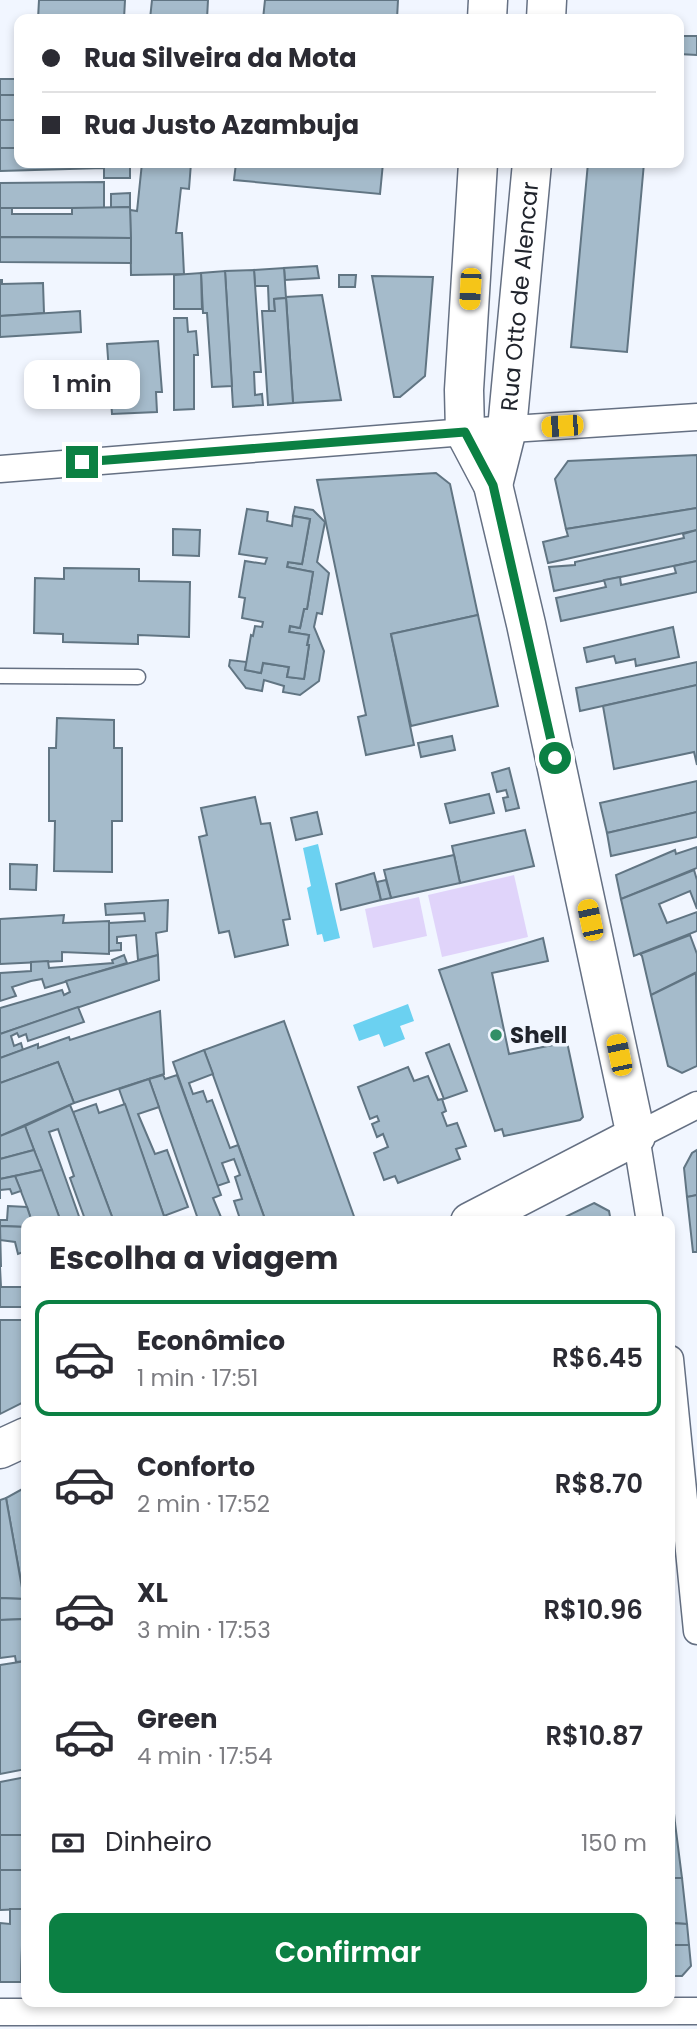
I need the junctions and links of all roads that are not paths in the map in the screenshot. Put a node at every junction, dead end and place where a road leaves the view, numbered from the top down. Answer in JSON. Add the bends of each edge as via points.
{"nodes":[{"id":1,"x":478,"y":168,"type":"edge"},
{"id":2,"x":532,"y":168,"type":"edge"},
{"id":3,"x":697,"y":417,"type":"edge"},
{"id":4,"x":507,"y":429,"type":"junction"},
{"id":5,"x":465,"y":432,"type":"junction"},
{"id":6,"x":0,"y":469,"type":"edge"},
{"id":7,"x":493,"y":485,"type":"junction"},
{"id":8,"x":0,"y":676,"type":"edge"},
{"id":9,"x":138,"y":677,"type":"dead end"},
{"id":10,"x":697,"y":1105,"type":"edge"},
{"id":11,"x":636,"y":1136,"type":"junction"},
{"id":12,"x":482,"y":1216,"type":"edge"},
{"id":13,"x":649,"y":1216,"type":"edge"},
{"id":14,"x":675,"y":1399,"type":"edge"},
{"id":15,"x":21,"y":1439,"type":"edge"},
{"id":16,"x":0,"y":1449,"type":"edge"},
{"id":17,"x":693,"y":1541,"type":"edge"},
{"id":18,"x":697,"y":1631,"type":"edge"},
{"id":19,"x":697,"y":2011,"type":"edge"},
{"id":20,"x":0,"y":2012,"type":"edge"}],
"edges":[{"from":1,"to":5,"type":"main road","name":"Rua Otto de Alencar"},
{"from":2,"to":4,"type":"main road","name":"Rua Otto de Alencar"},
{"from":3,"to":4,"type":"street"},
{"from":4,"to":5,"type":"street"},
{"from":4,"to":7,"type":"main road","name":"Rua Otto de Alencar"},
{"from":5,"to":6,"type":"street"},
{"from":5,"to":7,"type":"main road"},
{"from":7,"to":11,"type":"main road"},
{"from":8,"to":9,"type":"lane"},
{"from":10,"to":11,"type":"street"},
{"from":11,"to":12,"type":"main road"},
{"from":11,"to":13,"type":"street"},
{"from":14,"to":17,"type":"street"},
{"from":15,"to":16,"type":"main road"},
{"from":17,"to":18,"type":"street"},
{"from":19,"to":20,"type":"street"}]}
